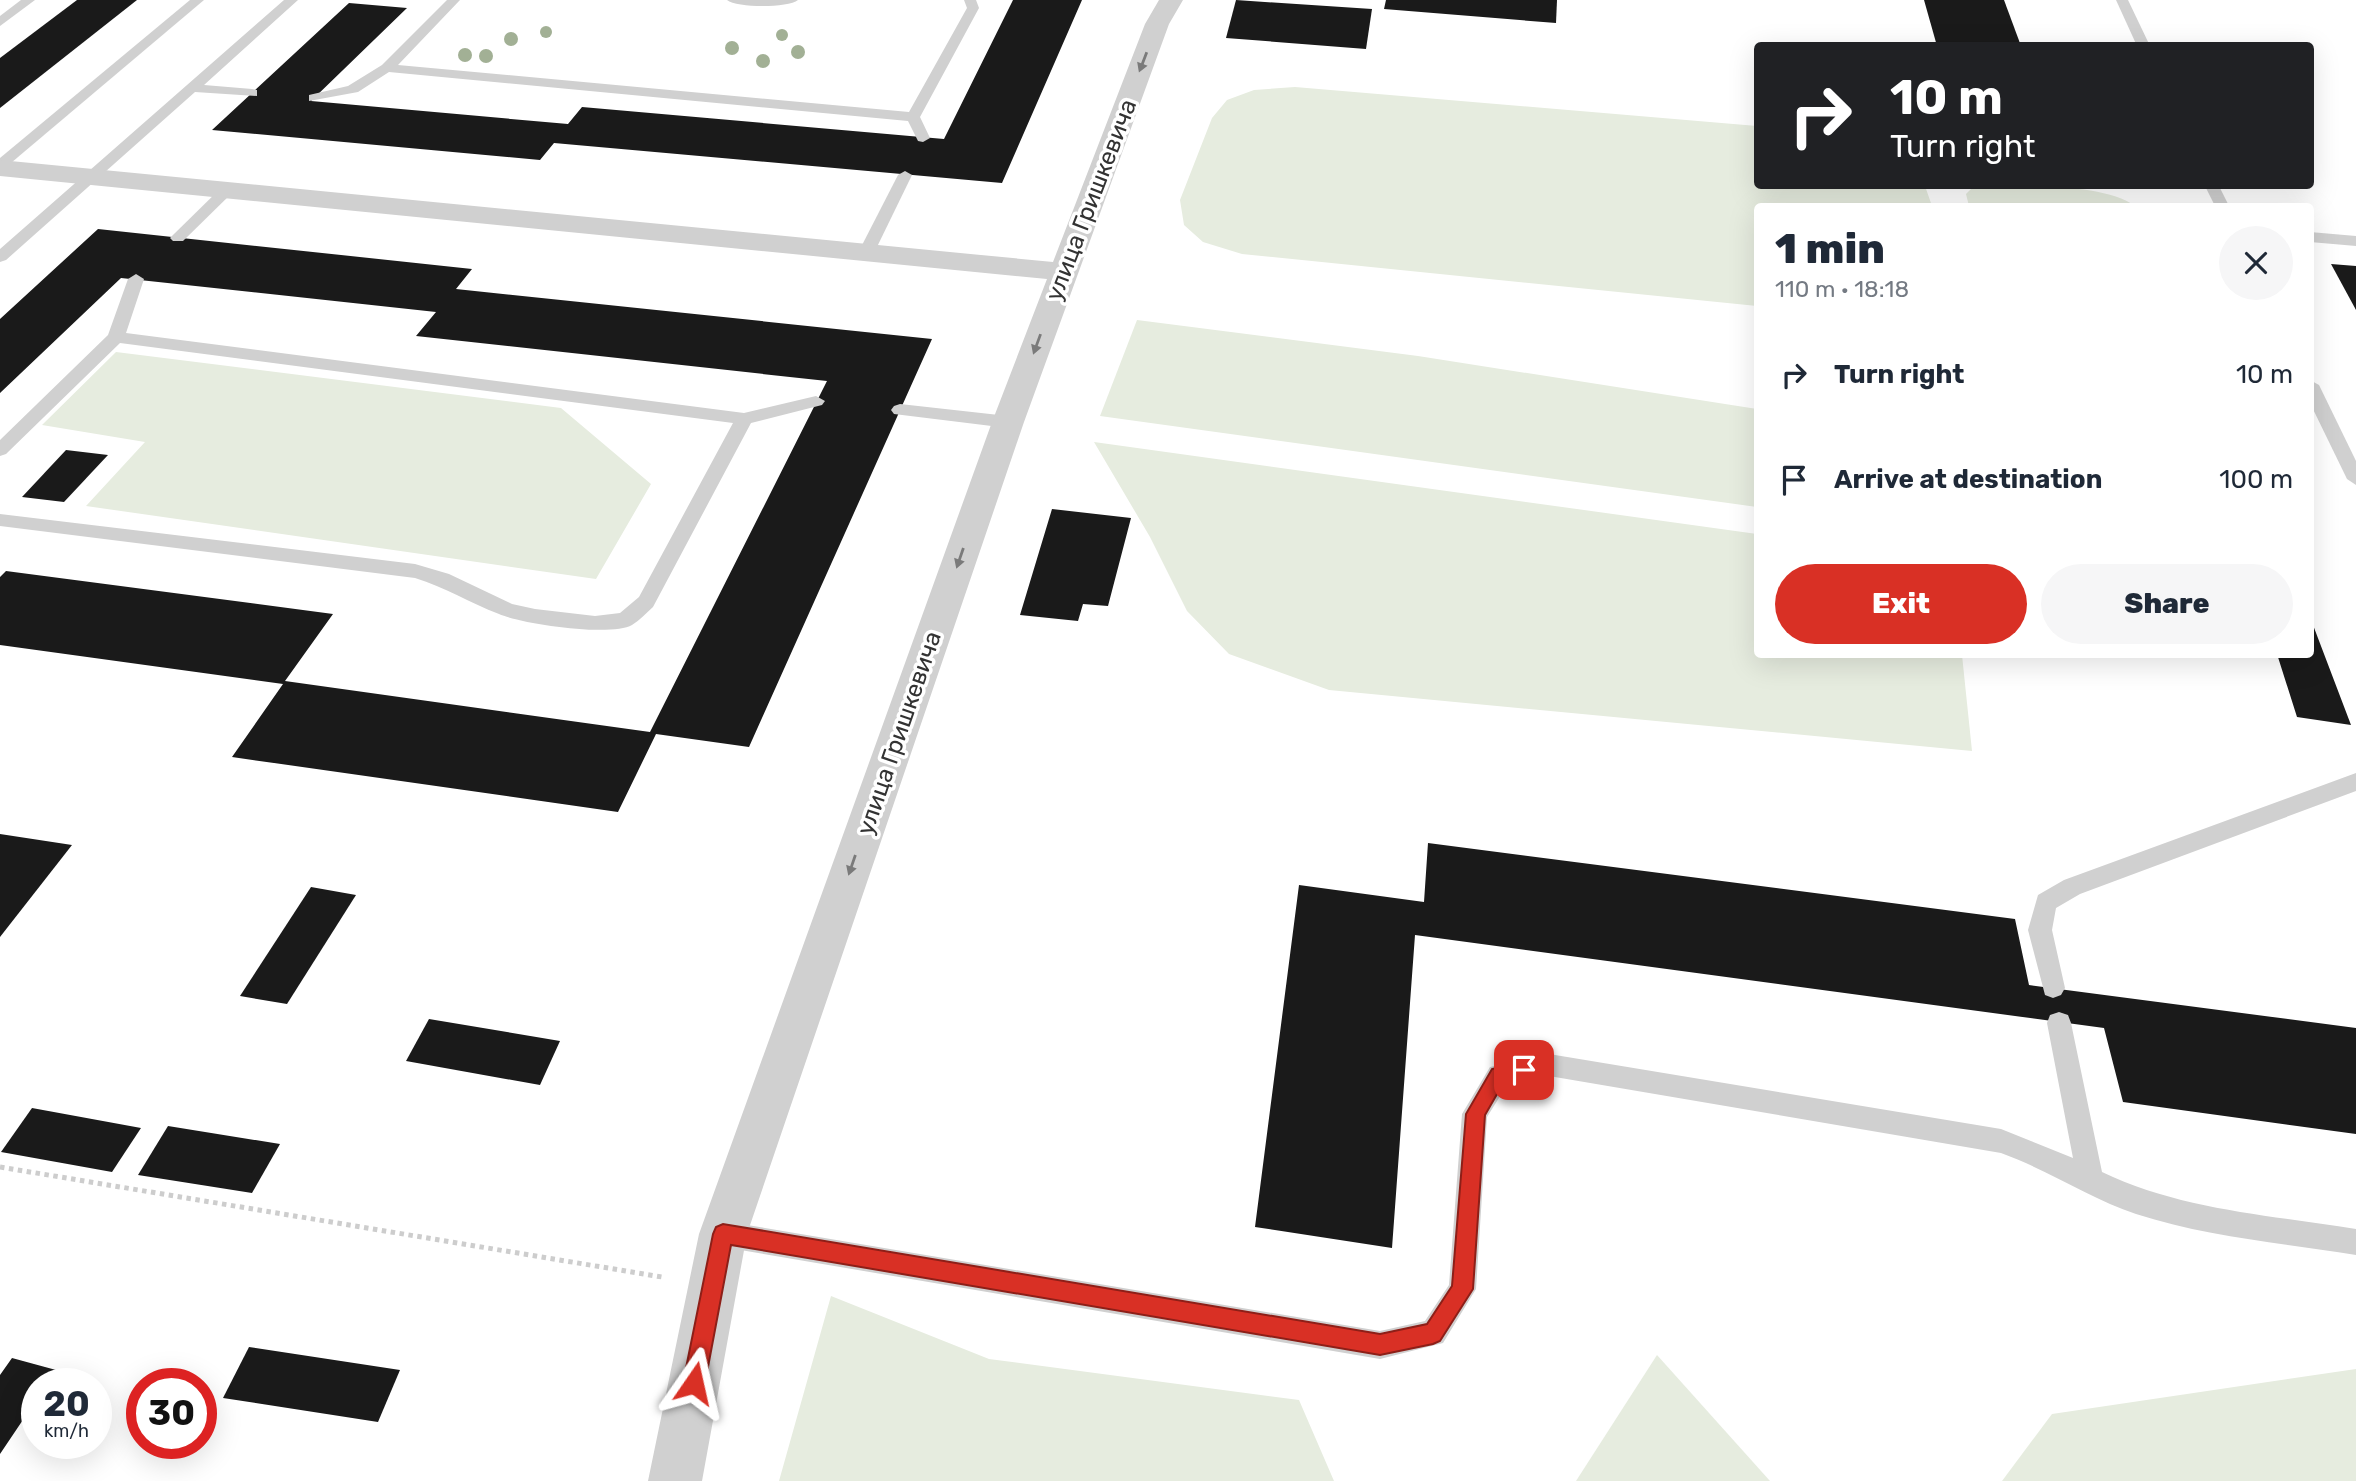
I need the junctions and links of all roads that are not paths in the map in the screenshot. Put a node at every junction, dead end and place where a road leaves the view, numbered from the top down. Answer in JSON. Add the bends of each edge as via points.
{"nodes":[{"id":1,"x":29,"y":0,"type":"edge"},
{"id":2,"x":198,"y":0,"type":"edge"},
{"id":3,"x":292,"y":0,"type":"edge"},
{"id":4,"x":454,"y":0,"type":"edge"},
{"id":5,"x":733,"y":0,"type":"edge"},
{"id":6,"x":792,"y":0,"type":"edge"},
{"id":7,"x":971,"y":0,"type":"edge"},
{"id":8,"x":1171,"y":0,"type":"edge"},
{"id":9,"x":2122,"y":0,"type":"edge"},
{"id":10,"x":0,"y":22,"type":"edge"},
{"id":11,"x":2142,"y":42,"type":"edge"},
{"id":12,"x":387,"y":68,"type":"junction"},
{"id":13,"x":192,"y":88,"type":"junction"},
{"id":14,"x":252,"y":93,"type":"dead end"},
{"id":15,"x":314,"y":99,"type":"dead end"},
{"id":16,"x":914,"y":117,"type":"junction"},
{"id":17,"x":923,"y":138,"type":"dead end"},
{"id":18,"x":0,"y":167,"type":"edge"},
{"id":19,"x":905,"y":175,"type":"dead end"},
{"id":20,"x":92,"y":176,"type":"junction"},
{"id":21,"x":228,"y":189,"type":"junction"},
{"id":22,"x":2314,"y":237,"type":"edge"},
{"id":23,"x":178,"y":238,"type":"dead end"},
{"id":24,"x":2356,"y":241,"type":"edge"},
{"id":25,"x":867,"y":251,"type":"junction"},
{"id":26,"x":0,"y":257,"type":"edge"},
{"id":27,"x":1063,"y":272,"type":"junction"},
{"id":28,"x":136,"y":279,"type":"dead end"},
{"id":29,"x":116,"y":337,"type":"junction"},
{"id":30,"x":2314,"y":393,"type":"edge"},
{"id":31,"x":816,"y":401,"type":"dead end"},
{"id":32,"x":900,"y":410,"type":"dead end"},
{"id":33,"x":744,"y":419,"type":"junction"},
{"id":34,"x":1008,"y":422,"type":"junction"},
{"id":35,"x":0,"y":450,"type":"edge"},
{"id":36,"x":2356,"y":479,"type":"edge"},
{"id":37,"x":0,"y":520,"type":"edge"},
{"id":38,"x":2356,"y":782,"type":"edge"},
{"id":39,"x":2053,"y":988,"type":"dead end"},
{"id":40,"x":2059,"y":1023,"type":"dead end"},
{"id":41,"x":2091,"y":1181,"type":"junction"},
{"id":42,"x":723,"y":1234,"type":"junction"},
{"id":43,"x":2356,"y":1242,"type":"edge"},
{"id":44,"x":675,"y":1481,"type":"edge"}],
"edges":[{"from":1,"to":10,"type":"lane"},
{"from":2,"to":18,"type":"lane"},
{"from":3,"to":13,"type":"lane"},
{"from":4,"to":12,"type":"lane"},
{"from":5,"to":6,"type":"lane"},
{"from":7,"to":16,"type":"lane","via":[[973,8]]},
{"from":8,"to":27,"type":"street","name":"улица Гришкевича","one_way":true,"via":[[1157,24]]},
{"from":9,"to":11,"type":"lane"},
{"from":12,"to":15,"type":"lane","via":[[353,89]]},
{"from":12,"to":16,"type":"lane"},
{"from":13,"to":14,"type":"lane"},
{"from":13,"to":20,"type":"lane"},
{"from":16,"to":17,"type":"lane"},
{"from":18,"to":20,"type":"street"},
{"from":19,"to":25,"type":"lane"},
{"from":20,"to":21,"type":"street"},
{"from":20,"to":26,"type":"lane"},
{"from":21,"to":23,"type":"lane"},
{"from":21,"to":25,"type":"street"},
{"from":22,"to":24,"type":"lane"},
{"from":25,"to":27,"type":"street"},
{"from":27,"to":34,"type":"street","name":"улица Гришкевича","one_way":true},
{"from":28,"to":29,"type":"lane"},
{"from":29,"to":33,"type":"lane"},
{"from":29,"to":35,"type":"lane"},
{"from":30,"to":36,"type":"lane"},
{"from":31,"to":33,"type":"lane"},
{"from":32,"to":34,"type":"lane"},
{"from":33,"to":37,"type":"lane","via":[[646,602],[625,620],[595,623],[507,610],[415,571]]},
{"from":34,"to":42,"type":"street","name":"улица Гришкевича","one_way":true},
{"from":38,"to":39,"type":"lane","via":[[2072,887],[2046,902],[2040,930]]},
{"from":40,"to":41,"type":"lane"},
{"from":41,"to":42,"type":"lane","via":[[2001,1141],[1549,1065],[1499,1075],[1475,1114],[1462,1289],[1433,1333],[1380,1345]]},
{"from":41,"to":43,"type":"lane","via":[[2179,1214]]},
{"from":42,"to":44,"type":"street","name":"улица Гришкевича"}]}
